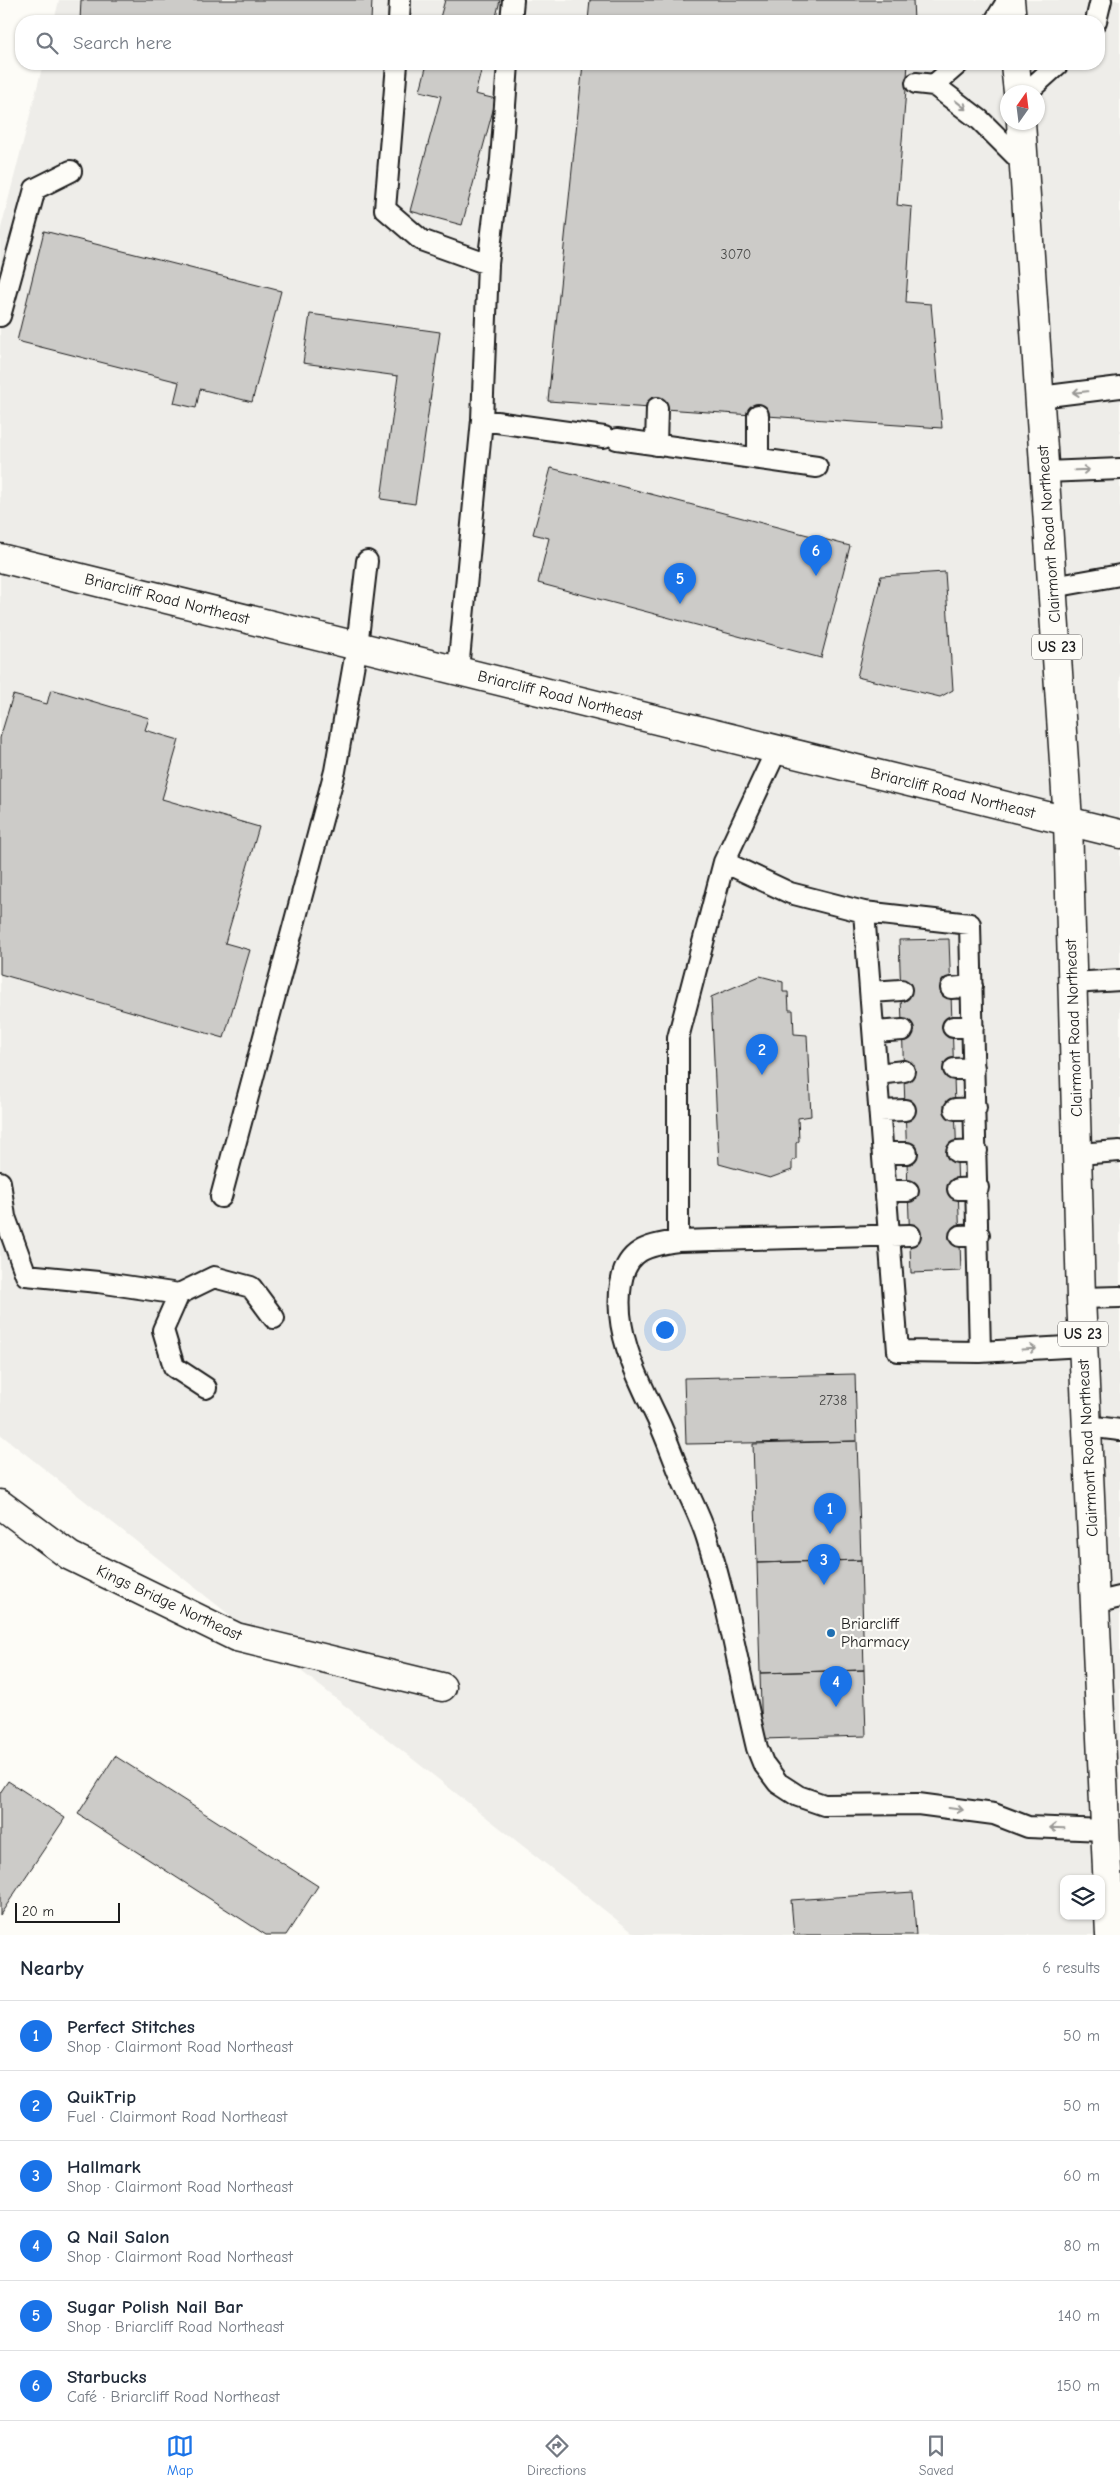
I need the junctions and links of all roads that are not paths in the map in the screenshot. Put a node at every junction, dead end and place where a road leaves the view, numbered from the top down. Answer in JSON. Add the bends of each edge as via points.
{"nodes":[{"id":1,"x":400,"y":0,"type":"edge"},
{"id":2,"x":513,"y":0,"type":"edge"},
{"id":3,"x":1009,"y":0,"type":"edge"},
{"id":4,"x":1102,"y":0,"type":"edge"},
{"id":5,"x":400,"y":15,"type":"edge"},
{"id":6,"x":512,"y":15,"type":"edge"},
{"id":7,"x":999,"y":15,"type":"edge"},
{"id":8,"x":1011,"y":15,"type":"edge"},
{"id":9,"x":1098,"y":15,"type":"edge"},
{"id":10,"x":397,"y":70,"type":"edge"},
{"id":11,"x":508,"y":70,"type":"edge"},
{"id":12,"x":948,"y":70,"type":"edge"},
{"id":13,"x":1016,"y":70,"type":"edge"},
{"id":14,"x":1051,"y":70,"type":"edge"},
{"id":15,"x":1017,"y":85,"type":"edge"},
{"id":16,"x":1035,"y":85,"type":"edge"},
{"id":17,"x":1022,"y":130,"type":"edge"},
{"id":18,"x":1024,"y":164,"type":"junction"},
{"id":19,"x":71,"y":171,"type":"dead end"},
{"id":20,"x":488,"y":264,"type":"junction"},
{"id":21,"x":0,"y":316,"type":"edge"},
{"id":22,"x":1120,"y":388,"type":"edge"},
{"id":23,"x":1040,"y":396,"type":"junction"},
{"id":24,"x":657,"y":408,"type":"dead end"},
{"id":25,"x":758,"y":415,"type":"dead end"},
{"id":26,"x":482,"y":420,"type":"junction"},
{"id":27,"x":656,"y":445,"type":"junction"},
{"id":28,"x":758,"y":459,"type":"junction"},
{"id":29,"x":817,"y":467,"type":"dead end"},
{"id":30,"x":1120,"y":469,"type":"edge"},
{"id":31,"x":1045,"y":472,"type":"junction"},
{"id":32,"x":0,"y":558,"type":"edge"},
{"id":33,"x":366,"y":561,"type":"dead end"},
{"id":34,"x":1120,"y":575,"type":"edge"},
{"id":35,"x":1053,"y":587,"type":"junction"},
{"id":36,"x":357,"y":646,"type":"junction"},
{"id":37,"x":458,"y":670,"type":"junction"},
{"id":38,"x":776,"y":749,"type":"junction"},
{"id":39,"x":1068,"y":822,"type":"junction"},
{"id":40,"x":1120,"y":834,"type":"edge"},
{"id":41,"x":724,"y":862,"type":"junction"},
{"id":42,"x":864,"y":912,"type":"junction"},
{"id":43,"x":1120,"y":980,"type":"edge"},
{"id":44,"x":1073,"y":983,"type":"junction"},
{"id":45,"x":972,"y":986,"type":"junction"},
{"id":46,"x":951,"y":988,"type":"dead end"},
{"id":47,"x":901,"y":990,"type":"dead end"},
{"id":48,"x":871,"y":992,"type":"junction"},
{"id":49,"x":952,"y":1027,"type":"dead end"},
{"id":50,"x":973,"y":1027,"type":"junction"},
{"id":51,"x":903,"y":1030,"type":"dead end"},
{"id":52,"x":874,"y":1032,"type":"junction"},
{"id":53,"x":974,"y":1068,"type":"junction"},
{"id":54,"x":954,"y":1069,"type":"dead end"},
{"id":55,"x":904,"y":1071,"type":"dead end"},
{"id":56,"x":877,"y":1074,"type":"junction"},
{"id":57,"x":976,"y":1108,"type":"junction"},
{"id":58,"x":955,"y":1109,"type":"dead end"},
{"id":59,"x":905,"y":1110,"type":"dead end"},
{"id":60,"x":880,"y":1111,"type":"junction"},
{"id":61,"x":977,"y":1151,"type":"junction"},
{"id":62,"x":1120,"y":1151,"type":"edge"},
{"id":63,"x":957,"y":1152,"type":"dead end"},
{"id":64,"x":883,"y":1153,"type":"junction"},
{"id":65,"x":906,"y":1153,"type":"dead end"},
{"id":66,"x":1078,"y":1154,"type":"junction"},
{"id":67,"x":0,"y":1182,"type":"edge"},
{"id":68,"x":978,"y":1188,"type":"junction"},
{"id":69,"x":958,"y":1189,"type":"dead end"},
{"id":70,"x":886,"y":1191,"type":"junction"},
{"id":71,"x":908,"y":1191,"type":"dead end"},
{"id":72,"x":221,"y":1197,"type":"dead end"},
{"id":73,"x":910,"y":1235,"type":"dead end"},
{"id":74,"x":889,"y":1236,"type":"junction"},
{"id":75,"x":678,"y":1241,"type":"junction"},
{"id":76,"x":179,"y":1294,"type":"junction"},
{"id":77,"x":1120,"y":1297,"type":"edge"},
{"id":78,"x":1081,"y":1298,"type":"junction"},
{"id":79,"x":274,"y":1318,"type":"dead end"},
{"id":80,"x":1083,"y":1346,"type":"junction"},
{"id":81,"x":980,"y":1352,"type":"junction"},
{"id":82,"x":206,"y":1388,"type":"dead end"},
{"id":83,"x":1087,"y":1426,"type":"junction"},
{"id":84,"x":1120,"y":1430,"type":"edge"},
{"id":85,"x":0,"y":1504,"type":"edge"},
{"id":86,"x":1108,"y":1600,"type":"edge"},
{"id":87,"x":442,"y":1687,"type":"dead end"},
{"id":88,"x":1105,"y":1830,"type":"junction"},
{"id":89,"x":1110,"y":1935,"type":"edge"}],
"edges":[{"from":1,"to":5,"type":"lane"},
{"from":2,"to":6,"type":"lane"},
{"from":3,"to":7,"type":"lane"},
{"from":3,"to":8,"type":"main road"},
{"from":4,"to":9,"type":"lane"},
{"from":10,"to":20,"type":"lane","via":[[385,209],[421,240]]},
{"from":11,"to":20,"type":"lane","via":[[501,160]]},
{"from":12,"to":18,"type":"lane","one_way":true,"via":[[925,84],[980,120]]},
{"from":13,"to":15,"type":"main road"},
{"from":14,"to":16,"type":"lane"},
{"from":17,"to":18,"type":"main road","name":"Clairmont Road Northeast","number":"US 23"},
{"from":18,"to":23,"type":"main road","name":"Clairmont Road Northeast","number":"US 23"},
{"from":19,"to":21,"type":"lane","via":[[35,189]]},
{"from":20,"to":26,"type":"lane"},
{"from":22,"to":23,"type":"lane","one_way":true},
{"from":23,"to":31,"type":"main road","name":"Clairmont Road Northeast","number":"US 23"},
{"from":24,"to":27,"type":"lane"},
{"from":25,"to":28,"type":"lane"},
{"from":26,"to":27,"type":"lane"},
{"from":26,"to":37,"type":"lane"},
{"from":27,"to":28,"type":"lane"},
{"from":28,"to":29,"type":"lane"},
{"from":31,"to":30,"type":"lane","one_way":true},
{"from":31,"to":35,"type":"main road","name":"Clairmont Road Northeast","number":"US 23"},
{"from":32,"to":36,"type":"main road","name":"Briarcliff Road Northeast"},
{"from":33,"to":36,"type":"lane"},
{"from":34,"to":35,"type":"lane"},
{"from":35,"to":39,"type":"main road","name":"Clairmont Road Northeast","number":"US 23"},
{"from":36,"to":37,"type":"main road","name":"Briarcliff Road Northeast"},
{"from":36,"to":72,"type":"lane","via":[[335,771]]},
{"from":37,"to":38,"type":"main road","name":"Briarcliff Road Northeast"},
{"from":38,"to":39,"type":"main road","name":"Briarcliff Road Northeast"},
{"from":38,"to":41,"type":"lane"},
{"from":39,"to":40,"type":"main road","name":"Briarcliff Road Northeast"},
{"from":39,"to":44,"type":"main road","name":"Clairmont Road Northeast","number":"US 23"},
{"from":41,"to":42,"type":"lane","via":[[790,893]]},
{"from":41,"to":75,"type":"lane","via":[[678,1038]]},
{"from":42,"to":45,"type":"lane","via":[[970,924]]},
{"from":42,"to":48,"type":"lane"},
{"from":43,"to":44,"type":"lane"},
{"from":44,"to":66,"type":"main road","name":"Clairmont Road Northeast","number":"US 23"},
{"from":45,"to":46,"type":"lane"},
{"from":45,"to":50,"type":"lane"},
{"from":47,"to":48,"type":"lane"},
{"from":48,"to":52,"type":"lane"},
{"from":49,"to":50,"type":"lane"},
{"from":50,"to":53,"type":"lane"},
{"from":51,"to":52,"type":"lane"},
{"from":52,"to":56,"type":"lane"},
{"from":53,"to":54,"type":"lane"},
{"from":53,"to":57,"type":"lane"},
{"from":55,"to":56,"type":"lane"},
{"from":56,"to":60,"type":"lane"},
{"from":57,"to":58,"type":"lane"},
{"from":57,"to":61,"type":"lane"},
{"from":59,"to":60,"type":"lane"},
{"from":60,"to":64,"type":"lane"},
{"from":61,"to":63,"type":"lane"},
{"from":61,"to":68,"type":"lane"},
{"from":62,"to":66,"type":"lane"},
{"from":64,"to":65,"type":"lane"},
{"from":64,"to":70,"type":"lane"},
{"from":66,"to":78,"type":"main road","name":"Clairmont Road Northeast","number":"US 23"},
{"from":67,"to":76,"type":"lane","via":[[5,1217],[26,1275]]},
{"from":68,"to":69,"type":"lane"},
{"from":68,"to":81,"type":"lane","via":[[969,1235]]},
{"from":70,"to":71,"type":"lane"},
{"from":70,"to":74,"type":"lane"},
{"from":73,"to":74,"type":"lane"},
{"from":74,"to":75,"type":"lane"},
{"from":74,"to":81,"type":"lane","via":[[898,1351]]},
{"from":75,"to":88,"type":"lane","via":[[649,1246],[628,1261],[620,1286],[623,1332],[639,1384],[658,1420],[707,1537],[763,1763],[778,1783],[798,1796],[824,1805],[918,1804],[994,1814],[1028,1827]]},
{"from":76,"to":79,"type":"lane","via":[[214,1277],[251,1287]]},
{"from":76,"to":82,"type":"lane","via":[[163,1330],[168,1348],[174,1366]]},
{"from":77,"to":78,"type":"lane"},
{"from":78,"to":80,"type":"main road","name":"Clairmont Road Northeast","number":"US 23"},
{"from":81,"to":80,"type":"lane","one_way":true},
{"from":80,"to":83,"type":"main road","name":"Clairmont Road Northeast","number":"US 23"},
{"from":83,"to":84,"type":"lane"},
{"from":83,"to":86,"type":"main road","name":"Clairmont Road Northeast","number":"US 23"},
{"from":85,"to":87,"type":"main road","name":"Kings Bridge Northeast","via":[[70,1556],[236,1637]]},
{"from":86,"to":88,"type":"main road","name":"Clairmont Road Northeast","number":"US 23"},
{"from":88,"to":89,"type":"main road","name":"Clairmont Road Northeast","number":"US 23"}]}
